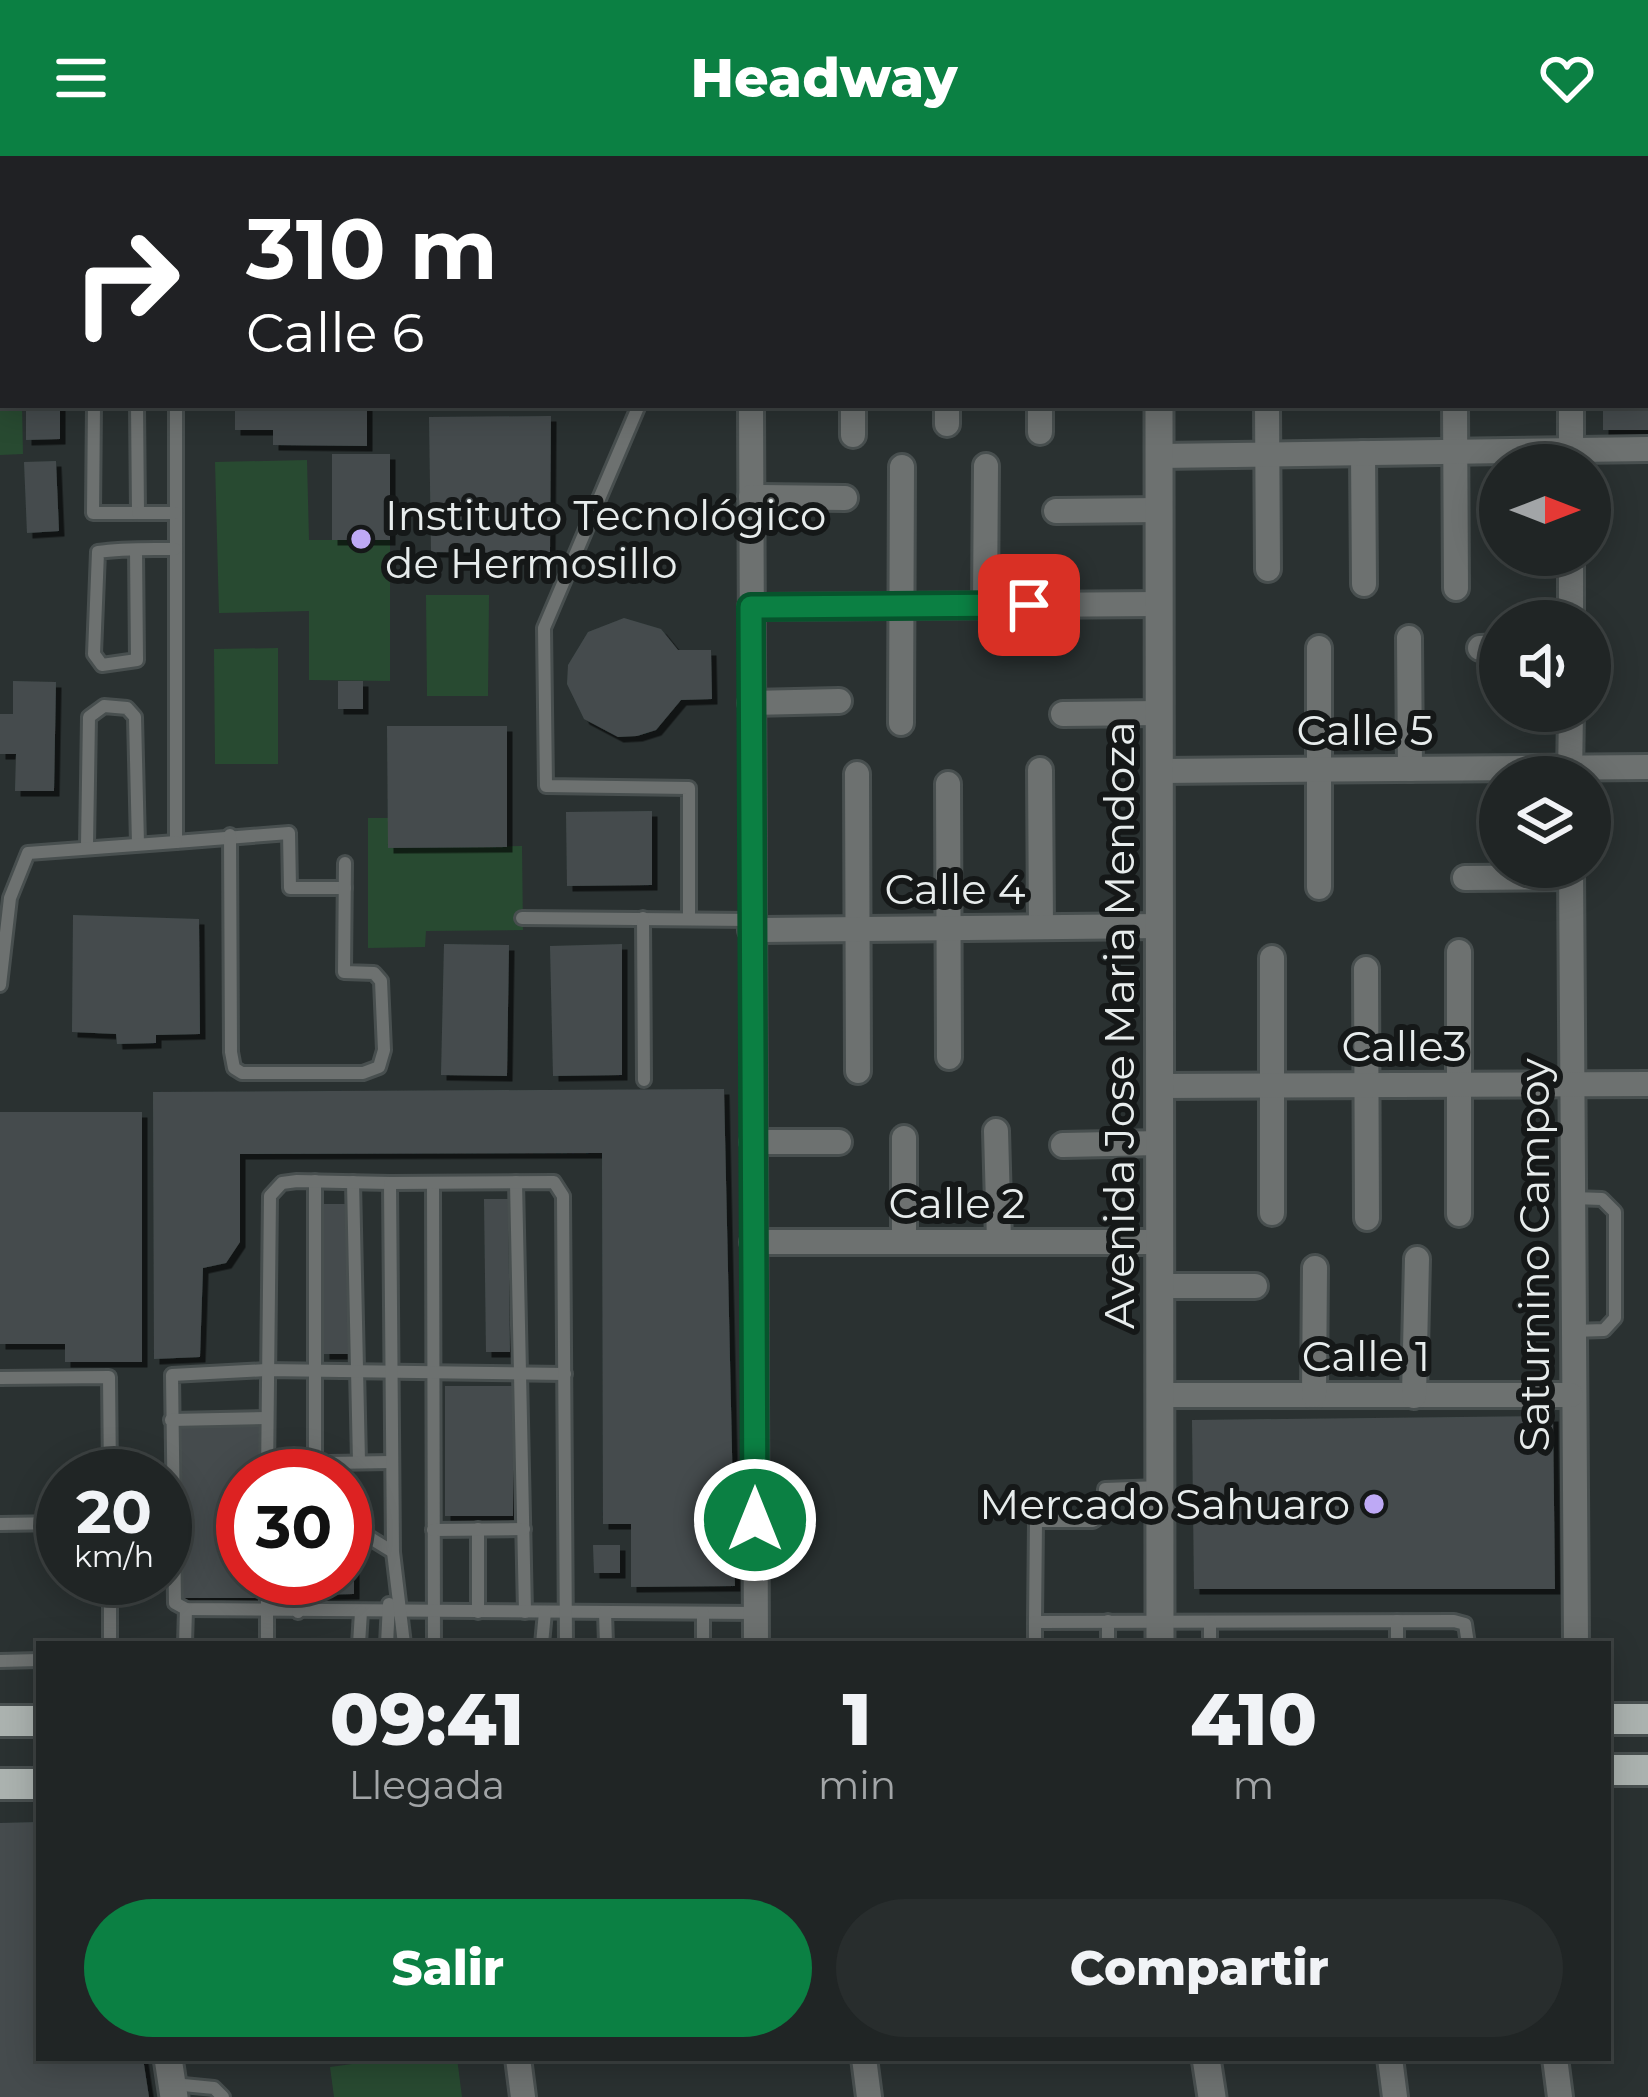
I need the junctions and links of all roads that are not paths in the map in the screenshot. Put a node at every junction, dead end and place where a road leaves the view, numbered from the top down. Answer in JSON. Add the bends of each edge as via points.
{"nodes":[{"id":1,"x":94,"y":408,"type":"edge"},
{"id":2,"x":137,"y":408,"type":"edge"},
{"id":3,"x":176,"y":408,"type":"edge"},
{"id":4,"x":638,"y":408,"type":"edge"},
{"id":5,"x":751,"y":408,"type":"edge"},
{"id":6,"x":853,"y":408,"type":"edge"},
{"id":7,"x":1040,"y":408,"type":"edge"},
{"id":8,"x":1159,"y":408,"type":"edge"},
{"id":9,"x":1267,"y":408,"type":"edge"},
{"id":10,"x":1455,"y":408,"type":"edge"},
{"id":11,"x":1571,"y":408,"type":"edge"},
{"id":12,"x":1040,"y":432,"type":"dead end"},
{"id":13,"x":853,"y":435,"type":"dead end"},
{"id":14,"x":1571,"y":444,"type":"edge"},
{"id":15,"x":1648,"y":449,"type":"edge"},
{"id":16,"x":1455,"y":452,"type":"junction"},
{"id":17,"x":1363,"y":453,"type":"junction"},
{"id":18,"x":1479,"y":453,"type":"edge"},
{"id":19,"x":1611,"y":453,"type":"edge"},
{"id":20,"x":1268,"y":454,"type":"junction"},
{"id":21,"x":1160,"y":456,"type":"junction"},
{"id":22,"x":902,"y":466,"type":"dead end"},
{"id":23,"x":986,"y":466,"type":"dead end"},
{"id":24,"x":751,"y":497,"type":"junction"},
{"id":25,"x":844,"y":498,"type":"dead end"},
{"id":26,"x":1160,"y":510,"type":"junction"},
{"id":27,"x":1055,"y":511,"type":"dead end"},
{"id":28,"x":138,"y":513,"type":"junction"},
{"id":29,"x":175,"y":513,"type":"junction"},
{"id":30,"x":175,"y":549,"type":"junction"},
{"id":31,"x":136,"y":550,"type":"junction"},
{"id":32,"x":1268,"y":569,"type":"dead end"},
{"id":33,"x":1364,"y":584,"type":"dead end"},
{"id":34,"x":1456,"y":588,"type":"dead end"},
{"id":35,"x":1160,"y":604,"type":"junction"},
{"id":36,"x":986,"y":605,"type":"junction"},
{"id":37,"x":902,"y":606,"type":"junction"},
{"id":38,"x":751,"y":607,"type":"junction"},
{"id":39,"x":1409,"y":638,"type":"dead end"},
{"id":40,"x":1318,"y":648,"type":"dead end"},
{"id":41,"x":839,"y":701,"type":"dead end"},
{"id":42,"x":751,"y":703,"type":"junction"},
{"id":43,"x":1160,"y":712,"type":"junction"},
{"id":44,"x":1063,"y":714,"type":"dead end"},
{"id":45,"x":901,"y":723,"type":"dead end"},
{"id":46,"x":1648,"y":767,"type":"edge"},
{"id":47,"x":1410,"y":769,"type":"junction"},
{"id":48,"x":1611,"y":769,"type":"edge"},
{"id":49,"x":1040,"y":770,"type":"dead end"},
{"id":50,"x":1161,"y":770,"type":"junction"},
{"id":51,"x":1320,"y":770,"type":"junction"},
{"id":52,"x":1479,"y":770,"type":"edge"},
{"id":53,"x":857,"y":774,"type":"dead end"},
{"id":54,"x":948,"y":784,"type":"dead end"},
{"id":55,"x":230,"y":836,"type":"junction"},
{"id":56,"x":176,"y":842,"type":"junction"},
{"id":57,"x":138,"y":844,"type":"junction"},
{"id":58,"x":87,"y":846,"type":"junction"},
{"id":59,"x":345,"y":863,"type":"dead end"},
{"id":60,"x":1479,"y":877,"type":"edge"},
{"id":61,"x":1465,"y":878,"type":"dead end"},
{"id":62,"x":1318,"y":887,"type":"dead end"},
{"id":63,"x":345,"y":888,"type":"junction"},
{"id":64,"x":1571,"y":888,"type":"edge"},
{"id":65,"x":689,"y":917,"type":"junction"},
{"id":66,"x":522,"y":918,"type":"dead end"},
{"id":67,"x":643,"y":918,"type":"junction"},
{"id":68,"x":751,"y":924,"type":"junction"},
{"id":69,"x":1160,"y":926,"type":"junction"},
{"id":70,"x":1041,"y":927,"type":"junction"},
{"id":71,"x":857,"y":928,"type":"junction"},
{"id":72,"x":948,"y":928,"type":"junction"},
{"id":73,"x":1460,"y":952,"type":"dead end"},
{"id":74,"x":1272,"y":958,"type":"dead end"},
{"id":75,"x":1366,"y":969,"type":"dead end"},
{"id":76,"x":0,"y":985,"type":"edge"},
{"id":77,"x":949,"y":1058,"type":"dead end"},
{"id":78,"x":858,"y":1071,"type":"dead end"},
{"id":79,"x":644,"y":1079,"type":"dead end"},
{"id":80,"x":1460,"y":1084,"type":"junction"},
{"id":81,"x":1573,"y":1084,"type":"junction"},
{"id":82,"x":1648,"y":1084,"type":"edge"},
{"id":83,"x":1272,"y":1085,"type":"junction"},
{"id":84,"x":1366,"y":1085,"type":"junction"},
{"id":85,"x":1160,"y":1086,"type":"junction"},
{"id":86,"x":996,"y":1131,"type":"dead end"},
{"id":87,"x":904,"y":1138,"type":"dead end"},
{"id":88,"x":752,"y":1142,"type":"junction"},
{"id":89,"x":839,"y":1142,"type":"dead end"},
{"id":90,"x":1160,"y":1143,"type":"junction"},
{"id":91,"x":1063,"y":1145,"type":"dead end"},
{"id":92,"x":315,"y":1181,"type":"junction"},
{"id":93,"x":353,"y":1182,"type":"junction"},
{"id":94,"x":517,"y":1182,"type":"junction"},
{"id":95,"x":390,"y":1183,"type":"junction"},
{"id":96,"x":433,"y":1183,"type":"junction"},
{"id":97,"x":1574,"y":1198,"type":"junction"},
{"id":98,"x":1272,"y":1213,"type":"dead end"},
{"id":99,"x":1460,"y":1214,"type":"dead end"},
{"id":100,"x":1366,"y":1218,"type":"dead end"},
{"id":101,"x":753,"y":1242,"type":"junction"},
{"id":102,"x":904,"y":1242,"type":"junction"},
{"id":103,"x":999,"y":1242,"type":"junction"},
{"id":104,"x":1161,"y":1242,"type":"junction"},
{"id":105,"x":1417,"y":1259,"type":"dead end"},
{"id":106,"x":1315,"y":1268,"type":"dead end"},
{"id":107,"x":1161,"y":1286,"type":"junction"},
{"id":108,"x":1255,"y":1286,"type":"dead end"},
{"id":109,"x":1572,"y":1330,"type":"junction"},
{"id":110,"x":266,"y":1370,"type":"junction"},
{"id":111,"x":314,"y":1371,"type":"junction"},
{"id":112,"x":432,"y":1371,"type":"junction"},
{"id":113,"x":357,"y":1372,"type":"junction"},
{"id":114,"x":391,"y":1372,"type":"junction"},
{"id":115,"x":519,"y":1373,"type":"junction"},
{"id":116,"x":565,"y":1374,"type":"junction"},
{"id":117,"x":0,"y":1378,"type":"edge"},
{"id":118,"x":1161,"y":1395,"type":"junction"},
{"id":119,"x":1314,"y":1395,"type":"junction"},
{"id":120,"x":1571,"y":1395,"type":"junction"},
{"id":121,"x":1414,"y":1396,"type":"junction"},
{"id":122,"x":267,"y":1418,"type":"junction"},
{"id":123,"x":171,"y":1420,"type":"junction"},
{"id":124,"x":110,"y":1449,"type":"edge"},
{"id":125,"x":267,"y":1449,"type":"edge"},
{"id":126,"x":315,"y":1449,"type":"edge"},
{"id":127,"x":358,"y":1449,"type":"edge"},
{"id":128,"x":372,"y":1462,"type":"edge"},
{"id":129,"x":391,"y":1462,"type":"junction"},
{"id":130,"x":1162,"y":1486,"type":"junction"},
{"id":131,"x":36,"y":1523,"type":"edge"},
{"id":132,"x":0,"y":1524,"type":"edge"},
{"id":133,"x":478,"y":1529,"type":"junction"},
{"id":134,"x":524,"y":1529,"type":"junction"},
{"id":135,"x":433,"y":1530,"type":"junction"},
{"id":136,"x":372,"y":1539,"type":"edge"},
{"id":137,"x":393,"y":1552,"type":"junction"},
{"id":138,"x":396,"y":1586,"type":"junction"},
{"id":139,"x":110,"y":1605,"type":"edge"},
{"id":140,"x":268,"y":1605,"type":"edge"},
{"id":141,"x":298,"y":1605,"type":"edge"},
{"id":142,"x":186,"y":1609,"type":"junction"},
{"id":143,"x":403,"y":1610,"type":"junction"},
{"id":144,"x":387,"y":1611,"type":"junction"},
{"id":145,"x":268,"y":1612,"type":"junction"},
{"id":146,"x":298,"y":1612,"type":"junction"},
{"id":147,"x":362,"y":1612,"type":"junction"},
{"id":148,"x":433,"y":1612,"type":"junction"},
{"id":149,"x":478,"y":1612,"type":"junction"},
{"id":150,"x":524,"y":1612,"type":"junction"},
{"id":151,"x":545,"y":1612,"type":"junction"},
{"id":152,"x":566,"y":1612,"type":"junction"},
{"id":153,"x":605,"y":1612,"type":"junction"},
{"id":154,"x":756,"y":1612,"type":"junction"},
{"id":155,"x":703,"y":1613,"type":"junction"},
{"id":156,"x":1108,"y":1621,"type":"junction"},
{"id":157,"x":1397,"y":1621,"type":"junction"},
{"id":158,"x":1035,"y":1622,"type":"junction"},
{"id":159,"x":1210,"y":1623,"type":"junction"},
{"id":160,"x":1161,"y":1632,"type":"edge"},
{"id":161,"x":110,"y":1641,"type":"edge"},
{"id":162,"x":185,"y":1641,"type":"edge"},
{"id":163,"x":267,"y":1641,"type":"edge"},
{"id":164,"x":359,"y":1641,"type":"edge"},
{"id":165,"x":387,"y":1641,"type":"edge"},
{"id":166,"x":404,"y":1641,"type":"edge"},
{"id":167,"x":434,"y":1641,"type":"edge"},
{"id":168,"x":542,"y":1641,"type":"edge"},
{"id":169,"x":566,"y":1641,"type":"edge"},
{"id":170,"x":606,"y":1641,"type":"edge"},
{"id":171,"x":703,"y":1641,"type":"edge"},
{"id":172,"x":756,"y":1641,"type":"edge"},
{"id":173,"x":1035,"y":1641,"type":"edge"},
{"id":174,"x":1108,"y":1641,"type":"edge"},
{"id":175,"x":1210,"y":1641,"type":"edge"},
{"id":176,"x":1397,"y":1641,"type":"edge"},
{"id":177,"x":1468,"y":1641,"type":"edge"},
{"id":178,"x":1576,"y":1641,"type":"edge"},
{"id":179,"x":36,"y":1660,"type":"edge"},
{"id":180,"x":0,"y":1661,"type":"edge"},
{"id":181,"x":1648,"y":1718,"type":"edge"},
{"id":182,"x":1611,"y":1719,"type":"edge"},
{"id":183,"x":0,"y":1721,"type":"edge"},
{"id":184,"x":36,"y":1721,"type":"edge"},
{"id":185,"x":1611,"y":1770,"type":"edge"},
{"id":186,"x":1648,"y":1770,"type":"edge"},
{"id":187,"x":0,"y":1784,"type":"edge"},
{"id":188,"x":36,"y":1784,"type":"edge"},
{"id":189,"x":518,"y":2061,"type":"edge"},
{"id":190,"x":864,"y":2061,"type":"edge"},
{"id":191,"x":1206,"y":2061,"type":"edge"},
{"id":192,"x":1390,"y":2061,"type":"edge"},
{"id":193,"x":1555,"y":2061,"type":"edge"},
{"id":194,"x":171,"y":2080,"type":"edge"},
{"id":195,"x":223,"y":2097,"type":"edge"},
{"id":196,"x":523,"y":2097,"type":"edge"},
{"id":197,"x":869,"y":2097,"type":"edge"},
{"id":198,"x":1212,"y":2097,"type":"edge"},
{"id":199,"x":1395,"y":2097,"type":"edge"},
{"id":200,"x":1560,"y":2097,"type":"edge"}],
"edges":[{"from":1,"to":28,"type":"lane","via":[[93,513]]},
{"from":2,"to":28,"type":"lane"},
{"from":3,"to":29,"type":"lane"},
{"from":4,"to":65,"type":"lane","via":[[544,628],[546,786],[689,788]]},
{"from":5,"to":24,"type":"street"},
{"from":6,"to":13,"type":"street"},
{"from":7,"to":12,"type":"street"},
{"from":8,"to":21,"type":"street","name":"Avenida Jose Maria Mendoza"},
{"from":9,"to":20,"type":"street"},
{"from":10,"to":16,"type":"street"},
{"from":11,"to":14,"type":"street"},
{"from":15,"to":19,"type":"street"},
{"from":16,"to":17,"type":"street"},
{"from":16,"to":18,"type":"street"},
{"from":16,"to":34,"type":"street"},
{"from":17,"to":20,"type":"street"},
{"from":17,"to":33,"type":"street"},
{"from":20,"to":21,"type":"street"},
{"from":20,"to":32,"type":"street"},
{"from":21,"to":26,"type":"street","name":"Avenida Jose Maria Mendoza"},
{"from":22,"to":37,"type":"street"},
{"from":23,"to":36,"type":"street"},
{"from":24,"to":25,"type":"street"},
{"from":24,"to":38,"type":"street"},
{"from":26,"to":27,"type":"street"},
{"from":26,"to":35,"type":"street","name":"Avenida Jose Maria Mendoza"},
{"from":28,"to":29,"type":"lane"},
{"from":29,"to":30,"type":"lane"},
{"from":30,"to":31,"type":"lane"},
{"from":30,"to":56,"type":"lane"},
{"from":31,"to":31,"type":"lane","via":[[96,556],[94,654],[102,665],[137,659]]},
{"from":35,"to":36,"type":"street"},
{"from":35,"to":43,"type":"street","name":"Avenida Jose Maria Mendoza"},
{"from":36,"to":37,"type":"street"},
{"from":37,"to":38,"type":"street"},
{"from":37,"to":45,"type":"street"},
{"from":38,"to":42,"type":"street"},
{"from":39,"to":47,"type":"street"},
{"from":40,"to":51,"type":"street"},
{"from":41,"to":42,"type":"street"},
{"from":42,"to":68,"type":"street"},
{"from":43,"to":44,"type":"street"},
{"from":43,"to":50,"type":"street","name":"Avenida Jose Maria Mendoza"},
{"from":46,"to":48,"type":"street","name":"Calle 5"},
{"from":47,"to":51,"type":"street","name":"Calle 5"},
{"from":47,"to":52,"type":"street","name":"Calle 5"},
{"from":49,"to":70,"type":"street"},
{"from":50,"to":51,"type":"street","name":"Calle 5"},
{"from":50,"to":69,"type":"street","name":"Avenida Jose Maria Mendoza"},
{"from":51,"to":62,"type":"street"},
{"from":53,"to":71,"type":"street"},
{"from":54,"to":72,"type":"street"},
{"from":55,"to":56,"type":"lane"},
{"from":55,"to":63,"type":"lane","via":[[289,833],[290,888]]},
{"from":55,"to":63,"type":"lane","via":[[237,1071],[379,1067],[381,981],[374,973],[344,972]]},
{"from":56,"to":57,"type":"lane"},
{"from":57,"to":58,"type":"lane"},
{"from":57,"to":58,"type":"lane","via":[[135,717],[104,706],[89,717]]},
{"from":58,"to":76,"type":"lane","via":[[41,848],[21,861]]},
{"from":59,"to":63,"type":"lane"},
{"from":60,"to":61,"type":"street"},
{"from":64,"to":81,"type":"street","name":"Saturnino Campoy"},
{"from":65,"to":67,"type":"lane"},
{"from":65,"to":68,"type":"lane"},
{"from":66,"to":67,"type":"lane"},
{"from":67,"to":79,"type":"lane"},
{"from":68,"to":71,"type":"street","name":"Calle 4"},
{"from":68,"to":88,"type":"street"},
{"from":69,"to":70,"type":"street","name":"Calle 4"},
{"from":69,"to":85,"type":"street","name":"Avenida Jose Maria Mendoza"},
{"from":70,"to":72,"type":"street","name":"Calle 4"},
{"from":71,"to":72,"type":"street","name":"Calle 4"},
{"from":71,"to":78,"type":"street"},
{"from":72,"to":77,"type":"street"},
{"from":73,"to":80,"type":"street"},
{"from":74,"to":83,"type":"street"},
{"from":75,"to":84,"type":"street"},
{"from":80,"to":81,"type":"street","name":"Calle3"},
{"from":80,"to":84,"type":"street","name":"Calle3"},
{"from":80,"to":99,"type":"street"},
{"from":81,"to":82,"type":"street","name":"Calle3"},
{"from":81,"to":97,"type":"street","name":"Saturnino Campoy"},
{"from":83,"to":84,"type":"street","name":"Calle3"},
{"from":83,"to":85,"type":"street","name":"Calle3"},
{"from":83,"to":98,"type":"street"},
{"from":84,"to":100,"type":"street"},
{"from":85,"to":90,"type":"street","name":"Avenida Jose Maria Mendoza"},
{"from":86,"to":103,"type":"street"},
{"from":87,"to":102,"type":"street"},
{"from":88,"to":89,"type":"street"},
{"from":88,"to":101,"type":"street"},
{"from":90,"to":91,"type":"street"},
{"from":90,"to":104,"type":"street","name":"Avenida Jose Maria Mendoza"},
{"from":92,"to":93,"type":"lane"},
{"from":92,"to":110,"type":"lane","via":[[282,1183],[270,1196]]},
{"from":92,"to":111,"type":"lane"},
{"from":93,"to":95,"type":"lane"},
{"from":93,"to":113,"type":"lane"},
{"from":94,"to":96,"type":"lane"},
{"from":94,"to":115,"type":"lane"},
{"from":94,"to":116,"type":"lane","via":[[562,1186]]},
{"from":95,"to":96,"type":"lane"},
{"from":95,"to":114,"type":"lane"},
{"from":96,"to":112,"type":"lane"},
{"from":97,"to":109,"type":"street","name":"Saturnino Campoy"},
{"from":97,"to":109,"type":"lane","via":[[1602,1199],[1615,1212],[1615,1318],[1604,1330]]},
{"from":101,"to":102,"type":"street","name":"Calle 2"},
{"from":101,"to":154,"type":"street"},
{"from":102,"to":103,"type":"street","name":"Calle 2"},
{"from":103,"to":104,"type":"street","name":"Calle 2"},
{"from":104,"to":107,"type":"street","name":"Avenida Jose Maria Mendoza"},
{"from":105,"to":121,"type":"street"},
{"from":106,"to":119,"type":"street"},
{"from":107,"to":108,"type":"street"},
{"from":107,"to":118,"type":"street","name":"Avenida Jose Maria Mendoza"},
{"from":109,"to":120,"type":"street","name":"Saturnino Campoy"},
{"from":110,"to":111,"type":"lane"},
{"from":110,"to":122,"type":"lane"},
{"from":110,"to":123,"type":"lane","via":[[172,1375]]},
{"from":111,"to":113,"type":"lane"},
{"from":111,"to":126,"type":"lane"},
{"from":112,"to":114,"type":"lane"},
{"from":112,"to":115,"type":"lane"},
{"from":112,"to":135,"type":"lane"},
{"from":113,"to":114,"type":"lane"},
{"from":113,"to":127,"type":"lane"},
{"from":114,"to":129,"type":"lane"},
{"from":115,"to":116,"type":"lane"},
{"from":115,"to":134,"type":"lane"},
{"from":116,"to":152,"type":"lane"},
{"from":117,"to":124,"type":"lane","via":[[109,1377]]},
{"from":118,"to":119,"type":"street","name":"Calle 1"},
{"from":118,"to":130,"type":"street","name":"Avenida Jose Maria Mendoza"},
{"from":119,"to":121,"type":"street","name":"Calle 1"},
{"from":120,"to":121,"type":"street","name":"Calle 1"},
{"from":120,"to":178,"type":"street","name":"Saturnino Campoy"},
{"from":122,"to":123,"type":"lane"},
{"from":122,"to":125,"type":"lane"},
{"from":123,"to":142,"type":"lane","via":[[170,1581],[175,1603]]},
{"from":128,"to":129,"type":"lane"},
{"from":129,"to":137,"type":"lane"},
{"from":130,"to":158,"type":"lane","via":[[1106,1490],[1104,1513],[1094,1521],[1036,1521]]},
{"from":130,"to":160,"type":"street","name":"Avenida Jose Maria Mendoza"},
{"from":131,"to":132,"type":"lane"},
{"from":133,"to":134,"type":"lane"},
{"from":133,"to":135,"type":"lane"},
{"from":133,"to":149,"type":"lane"},
{"from":134,"to":150,"type":"lane"},
{"from":135,"to":148,"type":"lane"},
{"from":136,"to":137,"type":"lane"},
{"from":137,"to":138,"type":"lane"},
{"from":138,"to":143,"type":"lane"},
{"from":138,"to":144,"type":"lane"},
{"from":139,"to":161,"type":"lane"},
{"from":140,"to":145,"type":"lane"},
{"from":141,"to":146,"type":"lane"},
{"from":142,"to":145,"type":"lane"},
{"from":142,"to":162,"type":"lane"},
{"from":143,"to":144,"type":"lane"},
{"from":143,"to":148,"type":"lane"},
{"from":143,"to":166,"type":"lane"},
{"from":144,"to":147,"type":"lane"},
{"from":144,"to":165,"type":"lane"},
{"from":145,"to":146,"type":"lane"},
{"from":145,"to":163,"type":"lane"},
{"from":146,"to":147,"type":"lane"},
{"from":147,"to":164,"type":"lane"},
{"from":148,"to":149,"type":"lane"},
{"from":148,"to":167,"type":"lane"},
{"from":149,"to":150,"type":"lane"},
{"from":150,"to":151,"type":"lane"},
{"from":151,"to":152,"type":"lane"},
{"from":151,"to":168,"type":"lane"},
{"from":152,"to":153,"type":"lane"},
{"from":152,"to":169,"type":"lane"},
{"from":153,"to":155,"type":"lane"},
{"from":153,"to":170,"type":"lane"},
{"from":154,"to":155,"type":"lane"},
{"from":154,"to":172,"type":"street"},
{"from":155,"to":171,"type":"lane"},
{"from":156,"to":158,"type":"lane"},
{"from":156,"to":160,"type":"lane"},
{"from":156,"to":174,"type":"lane"},
{"from":157,"to":159,"type":"lane"},
{"from":157,"to":176,"type":"lane"},
{"from":157,"to":177,"type":"lane","via":[[1465,1624]]},
{"from":158,"to":173,"type":"lane"},
{"from":159,"to":160,"type":"lane"},
{"from":159,"to":175,"type":"lane"},
{"from":179,"to":180,"type":"lane"},
{"from":181,"to":182,"type":"main road"},
{"from":183,"to":184,"type":"main road"},
{"from":185,"to":186,"type":"main road"},
{"from":187,"to":188,"type":"main road"},
{"from":189,"to":196,"type":"street"},
{"from":190,"to":197,"type":"street"},
{"from":191,"to":198,"type":"street"},
{"from":192,"to":199,"type":"street"},
{"from":193,"to":200,"type":"street"},
{"from":194,"to":195,"type":"lane"}]}
